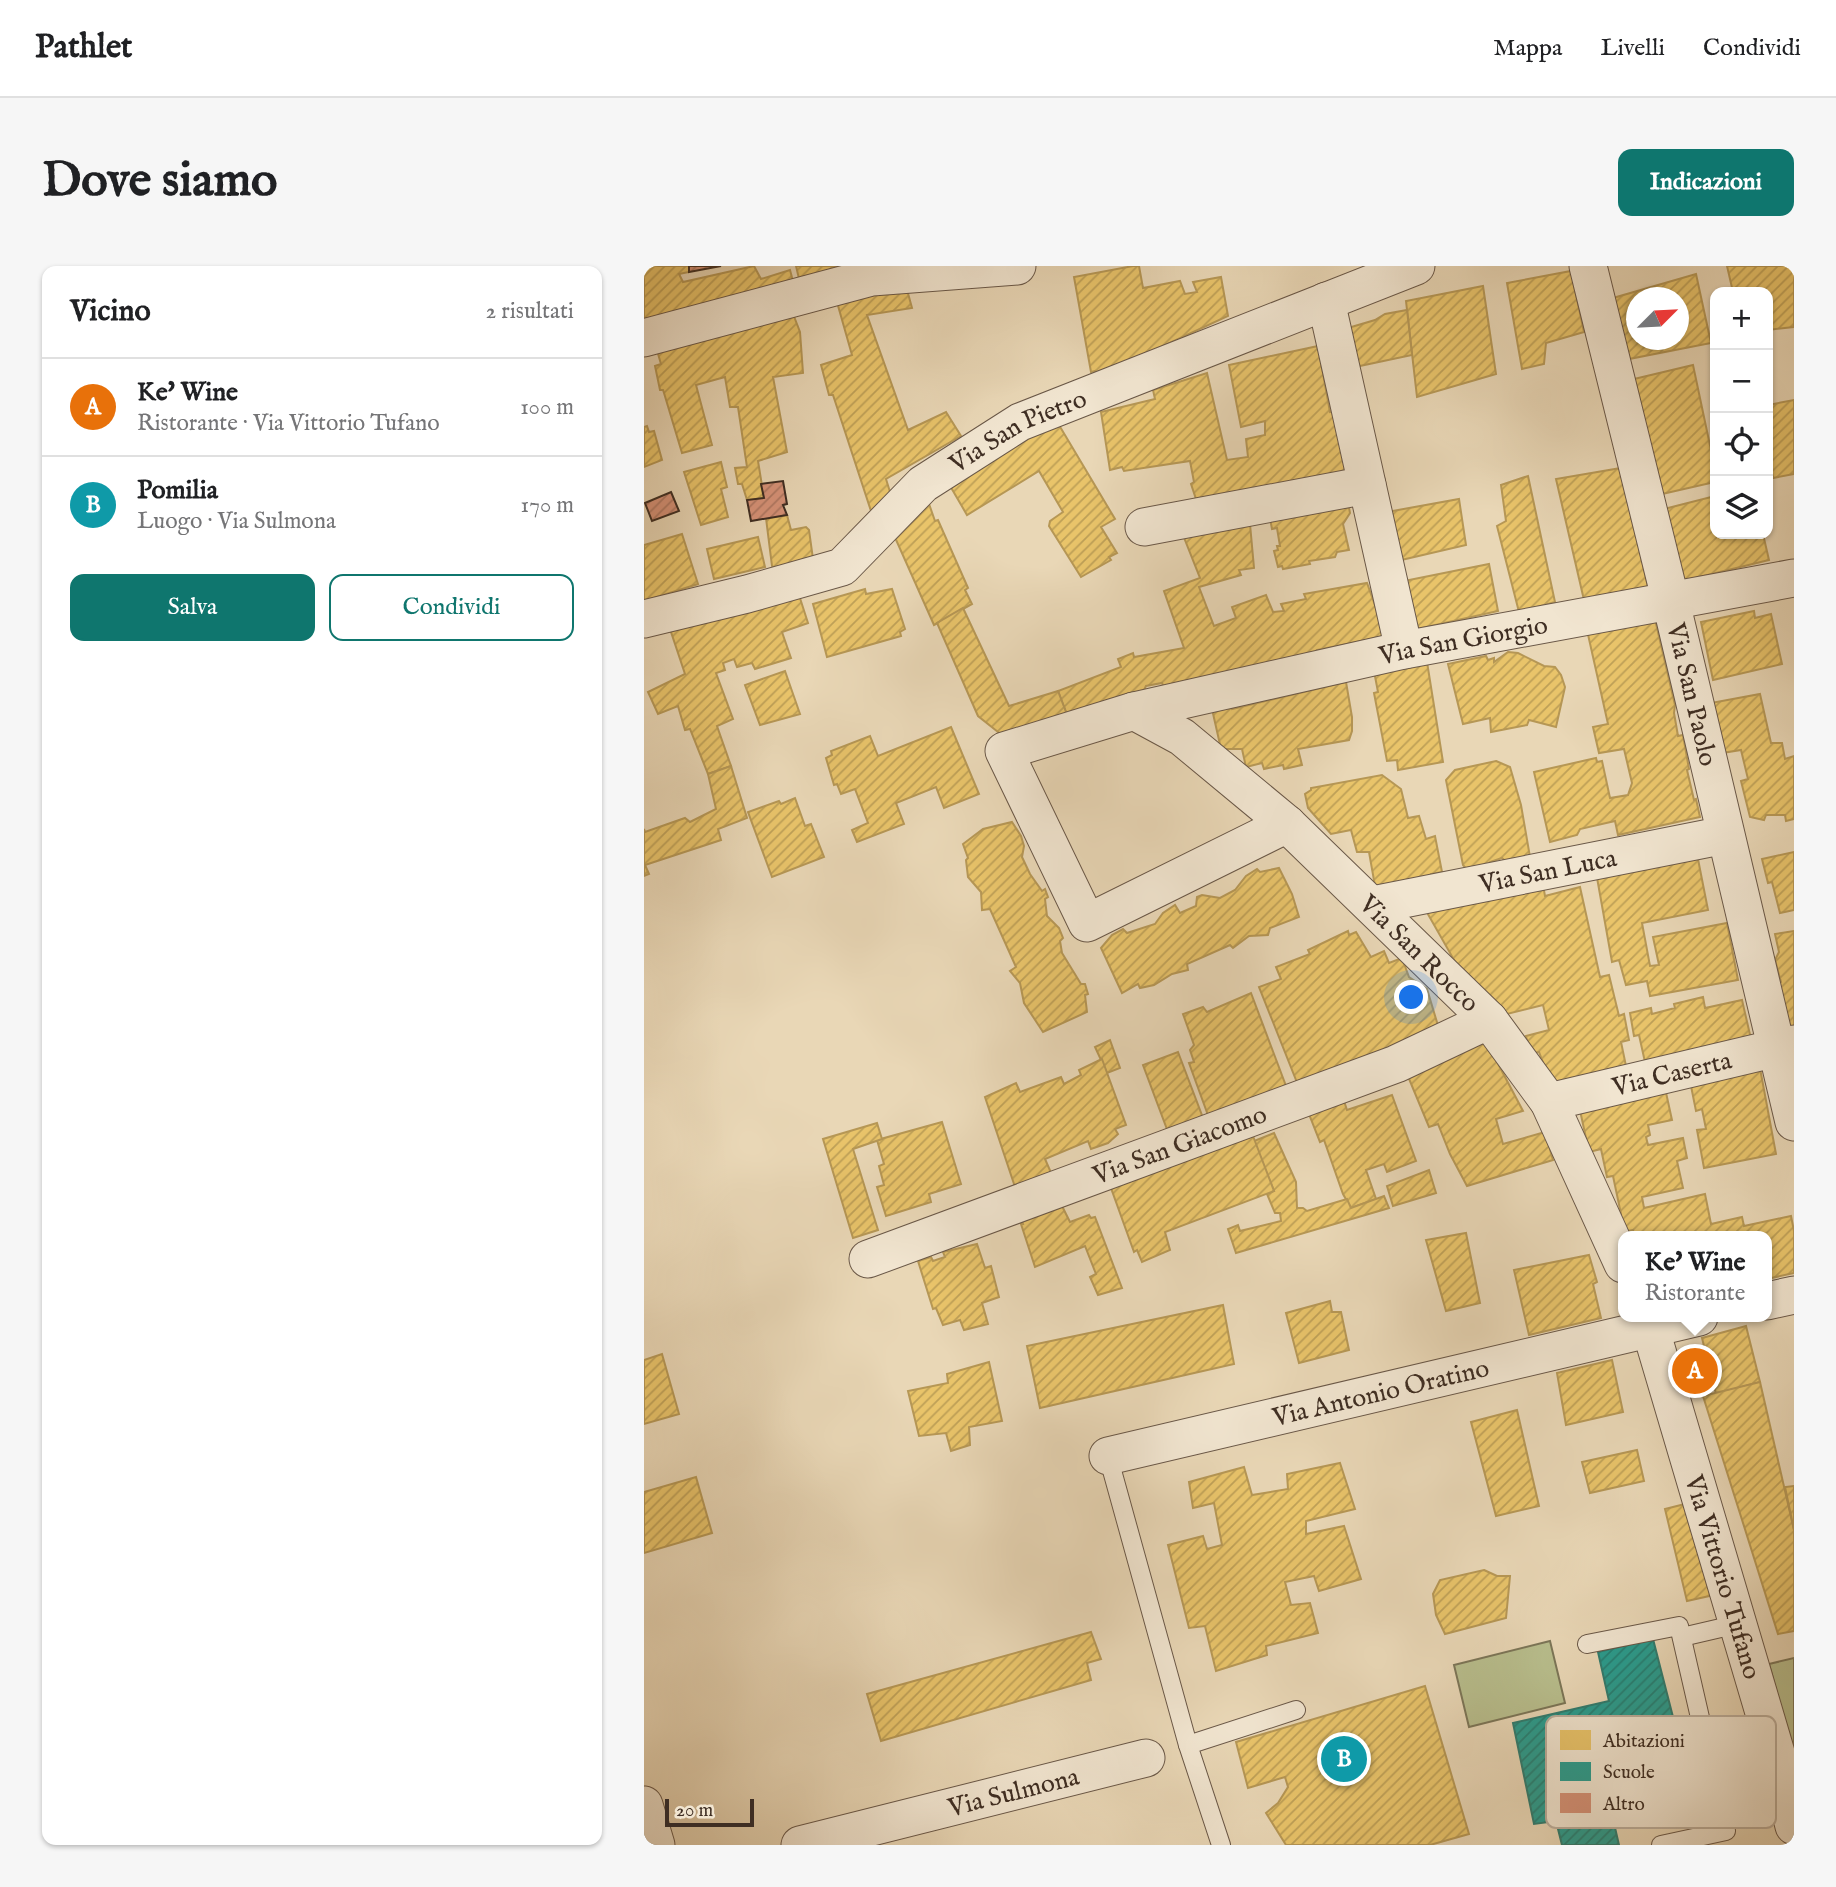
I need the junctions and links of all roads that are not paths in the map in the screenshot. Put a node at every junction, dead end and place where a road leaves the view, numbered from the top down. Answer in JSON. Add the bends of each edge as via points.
{"nodes":[{"id":1,"x":1017,"y":266,"type":"edge"},
{"id":2,"x":1416,"y":266,"type":"edge"},
{"id":3,"x":1588,"y":266,"type":"edge"},
{"id":4,"x":1326,"y":301,"type":"junction"},
{"id":5,"x":644,"y":338,"type":"edge"},
{"id":6,"x":1367,"y":485,"type":"junction"},
{"id":7,"x":1144,"y":527,"type":"dead end"},
{"id":8,"x":1794,"y":578,"type":"edge"},
{"id":9,"x":1671,"y":602,"type":"junction"},
{"id":10,"x":644,"y":619,"type":"edge"},
{"id":11,"x":1404,"y":650,"type":"junction"},
{"id":12,"x":1134,"y":712,"type":"junction"},
{"id":13,"x":1287,"y":824,"type":"junction"},
{"id":14,"x":1725,"y":835,"type":"junction"},
{"id":15,"x":1373,"y":905,"type":"junction"},
{"id":16,"x":1489,"y":1020,"type":"junction"},
{"id":17,"x":1785,"y":1046,"type":"edge"},
{"id":18,"x":1549,"y":1102,"type":"junction"},
{"id":19,"x":1794,"y":1122,"type":"edge"},
{"id":20,"x":1618,"y":1253,"type":"edge"},
{"id":21,"x":868,"y":1259,"type":"dead end"},
{"id":22,"x":1794,"y":1295,"type":"edge"},
{"id":23,"x":1772,"y":1300,"type":"edge"},
{"id":24,"x":1650,"y":1322,"type":"edge"},
{"id":25,"x":1108,"y":1456,"type":"joint"},
{"id":26,"x":1738,"y":1624,"type":"junction"},
{"id":27,"x":1682,"y":1637,"type":"junction"},
{"id":28,"x":1587,"y":1644,"type":"dead end"},
{"id":29,"x":1296,"y":1710,"type":"dead end"},
{"id":30,"x":1700,"y":1716,"type":"edge"},
{"id":31,"x":1764,"y":1716,"type":"edge"},
{"id":32,"x":1188,"y":1745,"type":"junction"},
{"id":33,"x":1146,"y":1758,"type":"dead end"},
{"id":34,"x":1776,"y":1761,"type":"edge"},
{"id":35,"x":644,"y":1805,"type":"edge"},
{"id":36,"x":1794,"y":1826,"type":"edge"},
{"id":37,"x":1728,"y":1838,"type":"edge"},
{"id":38,"x":656,"y":1845,"type":"edge"},
{"id":39,"x":800,"y":1845,"type":"edge"},
{"id":40,"x":1221,"y":1845,"type":"edge"},
{"id":41,"x":1661,"y":1845,"type":"edge"}],
"edges":[{"from":1,"to":5,"type":"street","via":[[872,277]]},
{"from":2,"to":4,"type":"street","name":"Via San Pietro"},
{"from":3,"to":9,"type":"street","name":"Via San Paolo"},
{"from":4,"to":6,"type":"street"},
{"from":4,"to":10,"type":"street","name":"Via San Pietro","via":[[1020,422],[923,484],[842,567]]},
{"from":6,"to":7,"type":"street"},
{"from":6,"to":11,"type":"street"},
{"from":8,"to":9,"type":"street","name":"Via San Giorgio"},
{"from":9,"to":11,"type":"street","name":"Via San Giorgio"},
{"from":9,"to":14,"type":"street","name":"Via San Paolo"},
{"from":11,"to":12,"type":"street","name":"Via San Giorgio"},
{"from":12,"to":13,"type":"street","name":"Via San Rocco","via":[[1182,737]]},
{"from":12,"to":13,"type":"street","name":"Via San Giorgio","via":[[1004,751],[1087,923]]},
{"from":13,"to":15,"type":"street","name":"Via San Rocco"},
{"from":14,"to":15,"type":"street","name":"Via San Luca"},
{"from":14,"to":17,"type":"street","name":"Via San Paolo"},
{"from":15,"to":16,"type":"street","name":"Via San Rocco"},
{"from":16,"to":18,"type":"street","name":"Via San Rocco"},
{"from":16,"to":21,"type":"street","name":"Via San Giacomo","via":[[1396,1064]]},
{"from":17,"to":18,"type":"street","name":"Via Caserta"},
{"from":17,"to":19,"type":"street","name":"Via San Paolo"},
{"from":18,"to":20,"type":"street","name":"Via San Rocco"},
{"from":22,"to":23,"type":"street"},
{"from":24,"to":25,"type":"street","name":"Via Antonio Oratino"},
{"from":24,"to":26,"type":"street","name":"Via Vittorio Tufano"},
{"from":25,"to":32,"type":"lane"},
{"from":26,"to":27,"type":"lane"},
{"from":26,"to":31,"type":"street","name":"Via Vittorio Tufano"},
{"from":27,"to":28,"type":"lane","via":[[1679,1626]]},
{"from":27,"to":30,"type":"lane"},
{"from":29,"to":32,"type":"lane"},
{"from":32,"to":40,"type":"lane"},
{"from":33,"to":39,"type":"street","name":"Via Sulmona"},
{"from":34,"to":36,"type":"street","name":"Via Vittorio Tufano"},
{"from":35,"to":38,"type":"street"},
{"from":37,"to":41,"type":"lane"}]}
